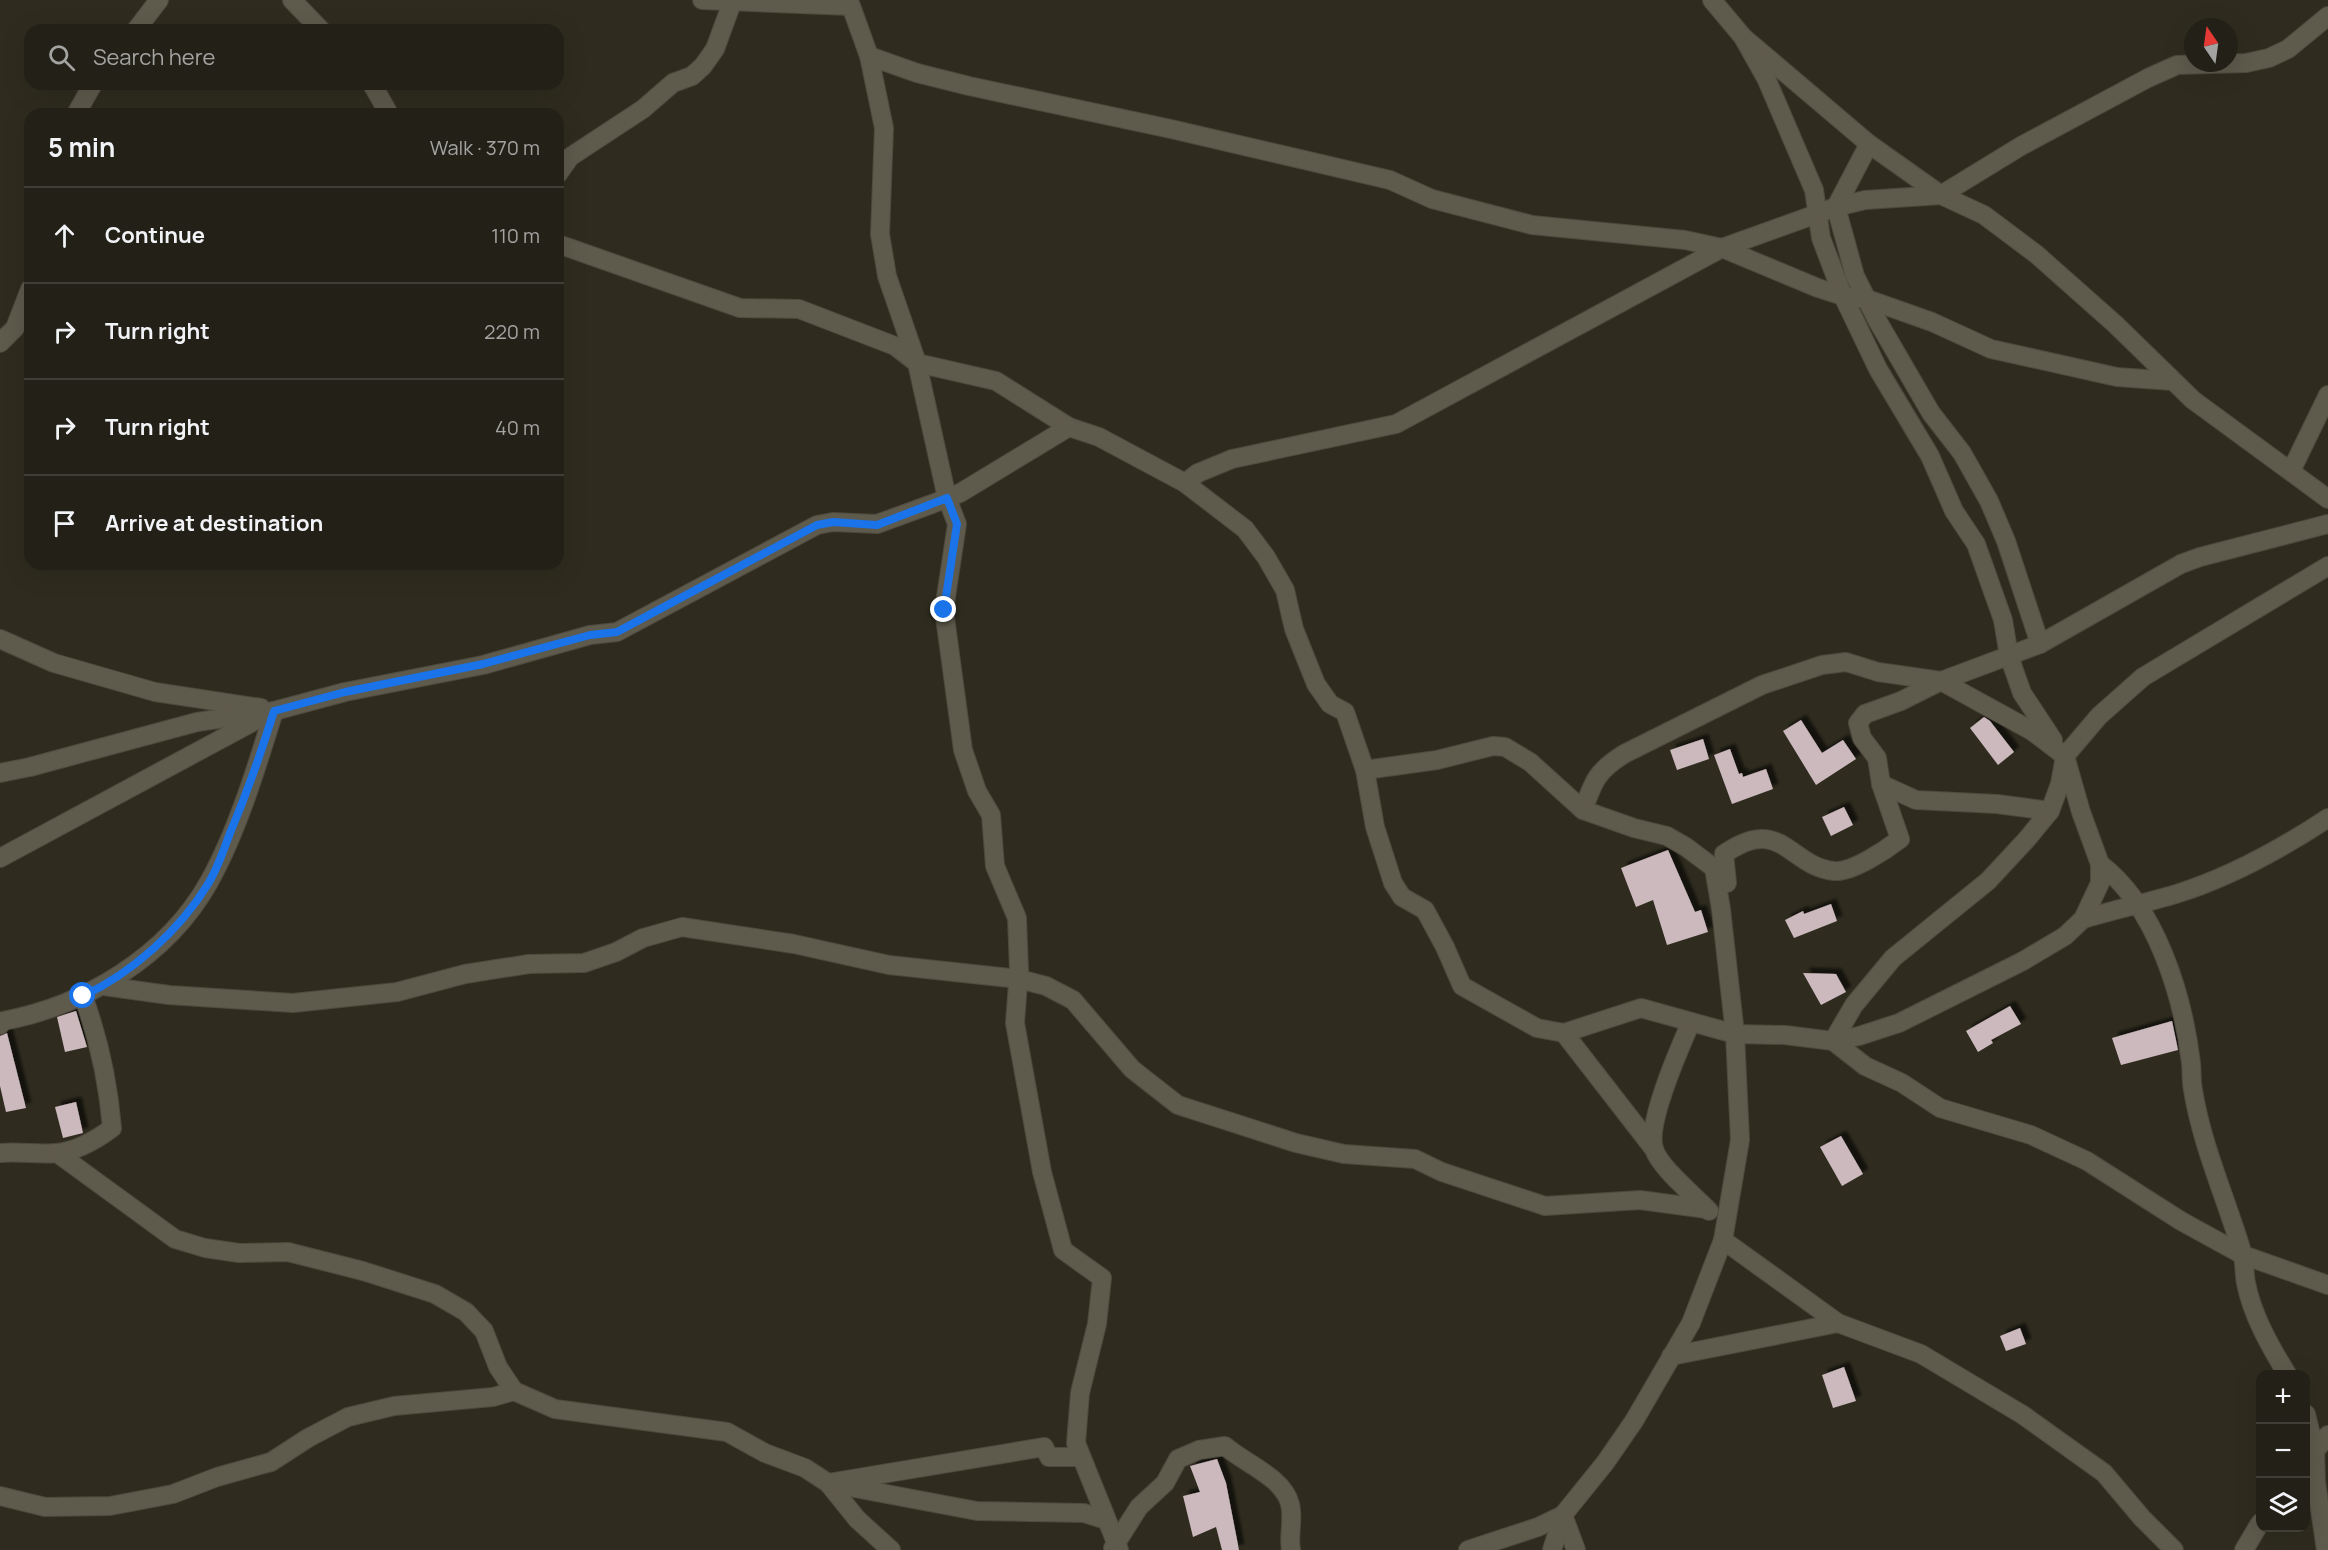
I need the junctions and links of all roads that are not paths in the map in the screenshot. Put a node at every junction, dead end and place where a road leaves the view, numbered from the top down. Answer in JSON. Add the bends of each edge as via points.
{"nodes":[{"id":1,"x":159,"y":0,"type":"edge"},
{"id":2,"x":292,"y":0,"type":"edge"},
{"id":3,"x":702,"y":0,"type":"edge"},
{"id":4,"x":1712,"y":0,"type":"edge"},
{"id":5,"x":732,"y":1,"type":"edge"},
{"id":6,"x":849,"y":3,"type":"edge"},
{"id":7,"x":2328,"y":16,"type":"edge"},
{"id":8,"x":141,"y":24,"type":"edge"},
{"id":9,"x":315,"y":24,"type":"edge"},
{"id":10,"x":1743,"y":36,"type":"junction"},
{"id":11,"x":869,"y":56,"type":"junction"},
{"id":12,"x":90,"y":90,"type":"edge"},
{"id":13,"x":375,"y":90,"type":"edge"},
{"id":14,"x":79,"y":108,"type":"edge"},
{"id":15,"x":386,"y":108,"type":"edge"},
{"id":16,"x":1869,"y":144,"type":"junction"},
{"id":17,"x":564,"y":166,"type":"edge"},
{"id":18,"x":1941,"y":195,"type":"junction"},
{"id":19,"x":1836,"y":207,"type":"junction"},
{"id":20,"x":1817,"y":214,"type":"junction"},
{"id":21,"x":564,"y":246,"type":"edge"},
{"id":22,"x":1722,"y":248,"type":"junction"},
{"id":23,"x":1843,"y":296,"type":"junction"},
{"id":24,"x":1867,"y":299,"type":"junction"},
{"id":25,"x":24,"y":305,"type":"edge"},
{"id":26,"x":0,"y":344,"type":"edge"},
{"id":27,"x":917,"y":363,"type":"junction"},
{"id":28,"x":2173,"y":381,"type":"junction"},
{"id":29,"x":2328,"y":395,"type":"edge"},
{"id":30,"x":1069,"y":427,"type":"junction"},
{"id":31,"x":2290,"y":471,"type":"junction"},
{"id":32,"x":1185,"y":483,"type":"junction"},
{"id":33,"x":947,"y":498,"type":"junction"},
{"id":34,"x":2328,"y":499,"type":"edge"},
{"id":35,"x":2328,"y":524,"type":"edge"},
{"id":36,"x":2328,"y":566,"type":"edge"},
{"id":37,"x":0,"y":639,"type":"edge"},
{"id":38,"x":2040,"y":644,"type":"junction"},
{"id":39,"x":2008,"y":656,"type":"junction"},
{"id":40,"x":1941,"y":681,"type":"junction"},
{"id":41,"x":274,"y":711,"type":"junction"},
{"id":42,"x":2065,"y":756,"type":"junction"},
{"id":43,"x":1365,"y":770,"type":"junction"},
{"id":44,"x":0,"y":773,"type":"edge"},
{"id":45,"x":1881,"y":784,"type":"junction"},
{"id":46,"x":1583,"y":810,"type":"junction"},
{"id":47,"x":2050,"y":811,"type":"junction"},
{"id":48,"x":2328,"y":818,"type":"edge"},
{"id":49,"x":0,"y":858,"type":"edge"},
{"id":50,"x":2100,"y":864,"type":"junction"},
{"id":51,"x":2137,"y":903,"type":"junction"},
{"id":52,"x":1721,"y":909,"type":"junction"},
{"id":53,"x":2083,"y":919,"type":"junction"},
{"id":54,"x":1019,"y":979,"type":"junction"},
{"id":55,"x":104,"y":986,"type":"junction"},
{"id":56,"x":83,"y":996,"type":"junction"},
{"id":57,"x":1691,"y":1022,"type":"junction"},
{"id":58,"x":0,"y":1025,"type":"edge"},
{"id":59,"x":1564,"y":1033,"type":"junction"},
{"id":60,"x":1734,"y":1034,"type":"junction"},
{"id":61,"x":1833,"y":1041,"type":"junction"},
{"id":62,"x":1654,"y":1149,"type":"junction"},
{"id":63,"x":0,"y":1153,"type":"edge"},
{"id":64,"x":57,"y":1153,"type":"junction"},
{"id":65,"x":1707,"y":1209,"type":"junction"},
{"id":66,"x":1723,"y":1234,"type":"junction"},
{"id":67,"x":2243,"y":1255,"type":"junction"},
{"id":68,"x":2328,"y":1285,"type":"edge"},
{"id":69,"x":1838,"y":1323,"type":"junction"},
{"id":70,"x":1671,"y":1356,"type":"junction"},
{"id":71,"x":2285,"y":1370,"type":"edge"},
{"id":72,"x":514,"y":1391,"type":"junction"},
{"id":73,"x":2328,"y":1435,"type":"edge"},
{"id":74,"x":1079,"y":1457,"type":"junction"},
{"id":75,"x":2310,"y":1457,"type":"edge"},
{"id":76,"x":828,"y":1483,"type":"junction"},
{"id":77,"x":0,"y":1496,"type":"edge"},
{"id":78,"x":1563,"y":1515,"type":"junction"},
{"id":79,"x":1106,"y":1520,"type":"junction"},
{"id":80,"x":2256,"y":1530,"type":"edge"},
{"id":81,"x":1116,"y":1547,"type":"edge"},
{"id":82,"x":891,"y":1550,"type":"edge"},
{"id":83,"x":1291,"y":1550,"type":"edge"},
{"id":84,"x":1468,"y":1550,"type":"edge"},
{"id":85,"x":1552,"y":1550,"type":"edge"},
{"id":86,"x":1576,"y":1550,"type":"edge"},
{"id":87,"x":2174,"y":1550,"type":"edge"},
{"id":88,"x":2244,"y":1550,"type":"edge"},
{"id":89,"x":2326,"y":1550,"type":"edge"}],
"edges":[{"from":1,"to":8,"type":"street"},
{"from":2,"to":9,"type":"street"},
{"from":3,"to":5,"type":"street"},
{"from":4,"to":10,"type":"street"},
{"from":5,"to":6,"type":"street"},
{"from":5,"to":17,"type":"street","via":[[715,49],[692,76],[673,82],[643,109],[570,157]]},
{"from":6,"to":11,"type":"street"},
{"from":7,"to":18,"type":"street","via":[[2288,49],[2269,58],[2247,63],[2177,65],[2148,78],[2021,146]]},
{"from":10,"to":16,"type":"street"},
{"from":10,"to":20,"type":"street","via":[[1766,78],[1814,190]]},
{"from":11,"to":22,"type":"street","via":[[969,86],[1390,180],[1432,199],[1532,225],[1685,240]]},
{"from":11,"to":27,"type":"street","via":[[885,128],[881,244],[890,285]]},
{"from":12,"to":14,"type":"street"},
{"from":13,"to":15,"type":"street"},
{"from":16,"to":18,"type":"street"},
{"from":16,"to":19,"type":"street"},
{"from":18,"to":19,"type":"street","via":[[1865,200]]},
{"from":18,"to":28,"type":"street","via":[[1984,215],[2036,254]]},
{"from":19,"to":20,"type":"street"},
{"from":19,"to":24,"type":"street","via":[[1855,276]]},
{"from":20,"to":22,"type":"street"},
{"from":20,"to":23,"type":"street","via":[[1821,238]]},
{"from":21,"to":27,"type":"street","via":[[740,308],[799,309],[895,346]]},
{"from":22,"to":23,"type":"street"},
{"from":22,"to":32,"type":"street","via":[[1396,424],[1232,459]]},
{"from":23,"to":24,"type":"street"},
{"from":23,"to":39,"type":"street","via":[[1878,369],[1930,456],[1954,511],[1976,544],[2003,620]]},
{"from":24,"to":28,"type":"street","via":[[1991,349],[2117,377]]},
{"from":24,"to":38,"type":"street","via":[[1931,413],[1962,453],[1989,501]]},
{"from":25,"to":26,"type":"street","via":[[15,328]]},
{"from":27,"to":30,"type":"street","via":[[996,381]]},
{"from":27,"to":33,"type":"street"},
{"from":28,"to":31,"type":"street"},
{"from":29,"to":31,"type":"street"},
{"from":30,"to":32,"type":"street","via":[[1099,437]]},
{"from":30,"to":33,"type":"street"},
{"from":31,"to":34,"type":"street"},
{"from":32,"to":43,"type":"street","via":[[1245,529],[1266,557],[1285,590],[1294,629],[1316,684],[1330,704],[1345,712]]},
{"from":33,"to":41,"type":"street","via":[[877,525],[817,525],[617,632],[590,635],[483,664]]},
{"from":33,"to":54,"type":"street","via":[[957,524],[944,610],[963,750],[977,791],[991,815],[995,866],[1017,918]]},
{"from":35,"to":38,"type":"street","via":[[2181,564]]},
{"from":36,"to":42,"type":"street","via":[[2143,677],[2105,710]]},
{"from":37,"to":41,"type":"street","via":[[54,663],[155,692]]},
{"from":38,"to":39,"type":"street"},
{"from":39,"to":40,"type":"street"},
{"from":39,"to":42,"type":"street","via":[[2022,693]]},
{"from":40,"to":42,"type":"street","via":[[2032,731]]},
{"from":40,"to":45,"type":"street","via":[[1865,714],[1858,723],[1862,738],[1877,758]]},
{"from":40,"to":46,"type":"street","via":[[1878,672],[1846,662],[1822,665],[1762,685],[1603,767]]},
{"from":41,"to":44,"type":"street","via":[[197,722]]},
{"from":41,"to":49,"type":"street"},
{"from":41,"to":55,"type":"street","via":[[255,773],[209,882],[186,916],[148,953]]},
{"from":42,"to":47,"type":"street"},
{"from":42,"to":50,"type":"street"},
{"from":43,"to":46,"type":"street","via":[[1505,747],[1530,762]]},
{"from":43,"to":59,"type":"street","via":[[1375,827],[1393,883],[1402,897],[1425,910],[1462,986],[1537,1028]]},
{"from":45,"to":47,"type":"street","via":[[1916,800]]},
{"from":45,"to":52,"type":"street","via":[[1900,839],[1879,856],[1836,872],[1813,865],[1778,841],[1764,839],[1733,848],[1724,854],[1727,880]]},
{"from":46,"to":52,"type":"street","via":[[1666,836],[1686,847],[1714,868]]},
{"from":47,"to":61,"type":"street","via":[[1988,882],[1893,958],[1854,1005]]},
{"from":48,"to":51,"type":"street","via":[[2280,850],[2178,893]]},
{"from":50,"to":51,"type":"street","via":[[2117,876]]},
{"from":50,"to":53,"type":"street","via":[[2100,883]]},
{"from":51,"to":53,"type":"street"},
{"from":51,"to":67,"type":"street","via":[[2154,931],[2176,992],[2208,1153]]},
{"from":52,"to":60,"type":"street"},
{"from":53,"to":61,"type":"street","via":[[2065,936],[2023,961],[1899,1023]]},
{"from":54,"to":55,"type":"street","via":[[889,965],[794,944],[682,927],[643,938],[584,963],[529,964],[465,974],[397,993],[293,1003],[169,995]]},
{"from":54,"to":65,"type":"street","via":[[1047,986],[1073,1000],[1132,1069],[1155,1089],[1178,1105],[1214,1118],[1344,1154],[1415,1159],[1442,1172],[1545,1206],[1640,1200]]},
{"from":54,"to":74,"type":"street","via":[[1015,1023],[1042,1172],[1063,1250],[1101,1278],[1097,1324],[1080,1393],[1076,1443]]},
{"from":55,"to":56,"type":"street"},
{"from":56,"to":58,"type":"street","via":[[50,1011],[3,1021]]},
{"from":56,"to":64,"type":"street","via":[[107,1075],[112,1128],[95,1141]]},
{"from":57,"to":59,"type":"street","via":[[1641,1008]]},
{"from":57,"to":60,"type":"street"},
{"from":57,"to":62,"type":"street","via":[[1658,1112]]},
{"from":59,"to":62,"type":"street"},
{"from":60,"to":61,"type":"street"},
{"from":60,"to":66,"type":"street","via":[[1740,1140]]},
{"from":61,"to":67,"type":"street","via":[[1865,1066],[1902,1083],[1941,1108],[2031,1135],[2087,1161]]},
{"from":62,"to":65,"type":"street","via":[[1677,1180]]},
{"from":63,"to":64,"type":"street"},
{"from":64,"to":72,"type":"street","via":[[175,1239],[239,1253],[288,1252],[435,1294],[466,1312],[484,1331],[498,1367]]},
{"from":65,"to":66,"type":"street"},
{"from":66,"to":69,"type":"street"},
{"from":66,"to":70,"type":"street","via":[[1691,1323]]},
{"from":67,"to":68,"type":"street"},
{"from":67,"to":71,"type":"street","via":[[2246,1285],[2270,1347]]},
{"from":69,"to":70,"type":"street"},
{"from":69,"to":87,"type":"street","via":[[1921,1354],[2023,1415],[2104,1473]]},
{"from":70,"to":78,"type":"street","via":[[1622,1438]]},
{"from":72,"to":76,"type":"street","via":[[555,1409],[727,1432],[765,1453],[805,1468]]},
{"from":72,"to":77,"type":"street","via":[[493,1397],[394,1406],[348,1417],[271,1462],[173,1494],[110,1506],[45,1507]]},
{"from":73,"to":75,"type":"street"},
{"from":74,"to":76,"type":"street","via":[[1049,1457],[1044,1447]]},
{"from":74,"to":79,"type":"street"},
{"from":75,"to":89,"type":"street"},
{"from":76,"to":79,"type":"street","via":[[977,1511],[1083,1513]]},
{"from":76,"to":82,"type":"street","via":[[857,1519]]},
{"from":78,"to":84,"type":"street"},
{"from":78,"to":85,"type":"street"},
{"from":78,"to":86,"type":"street"},
{"from":79,"to":81,"type":"street"},
{"from":80,"to":88,"type":"street"},
{"from":81,"to":83,"type":"street","via":[[1139,1507],[1165,1483],[1178,1459],[1199,1450],[1225,1446],[1273,1480],[1289,1501],[1293,1522]]}]}
